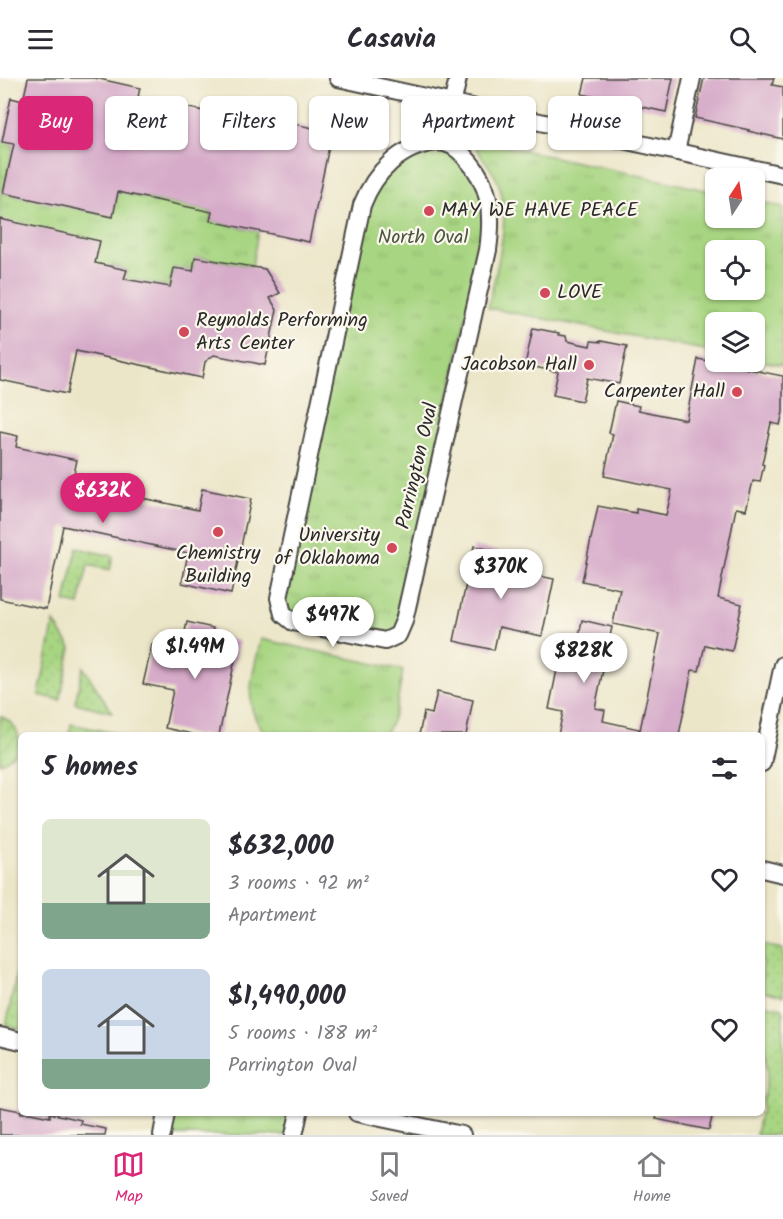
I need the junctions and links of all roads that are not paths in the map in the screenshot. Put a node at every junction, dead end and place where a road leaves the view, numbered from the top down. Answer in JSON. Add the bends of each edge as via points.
{"nodes":[{"id":1,"x":338,"y":78,"type":"edge"},
{"id":2,"x":458,"y":78,"type":"edge"},
{"id":3,"x":692,"y":78,"type":"edge"},
{"id":4,"x":420,"y":96,"type":"edge"},
{"id":5,"x":454,"y":96,"type":"edge"},
{"id":6,"x":536,"y":121,"type":"edge"},
{"id":7,"x":444,"y":142,"type":"joint"},
{"id":8,"x":676,"y":152,"type":"junction"},
{"id":9,"x":783,"y":175,"type":"edge"},
{"id":10,"x":783,"y":665,"type":"edge"},
{"id":11,"x":765,"y":749,"type":"edge"},
{"id":12,"x":765,"y":870,"type":"edge"},
{"id":13,"x":783,"y":874,"type":"edge"},
{"id":14,"x":0,"y":1036,"type":"edge"},
{"id":15,"x":18,"y":1040,"type":"edge"},
{"id":16,"x":165,"y":1116,"type":"edge"},
{"id":17,"x":298,"y":1116,"type":"edge"},
{"id":18,"x":371,"y":1116,"type":"edge"},
{"id":19,"x":162,"y":1135,"type":"edge"},
{"id":20,"x":294,"y":1135,"type":"edge"},
{"id":21,"x":462,"y":1135,"type":"edge"}],
"edges":[{"from":1,"to":4,"type":"street"},
{"from":2,"to":5,"type":"street"},
{"from":3,"to":8,"type":"street"},
{"from":6,"to":8,"type":"street"},
{"from":7,"to":7,"type":"street","name":"Parrington Oval","via":[[418,145],[392,161],[367,192],[279,598],[283,614],[293,622],[385,641],[398,635],[404,621],[491,231],[486,186],[460,152]]},
{"from":8,"to":9,"type":"street"},
{"from":10,"to":11,"type":"street"},
{"from":12,"to":13,"type":"street"},
{"from":14,"to":15,"type":"street"},
{"from":16,"to":19,"type":"street"},
{"from":17,"to":20,"type":"street"},
{"from":18,"to":21,"type":"street"}]}
